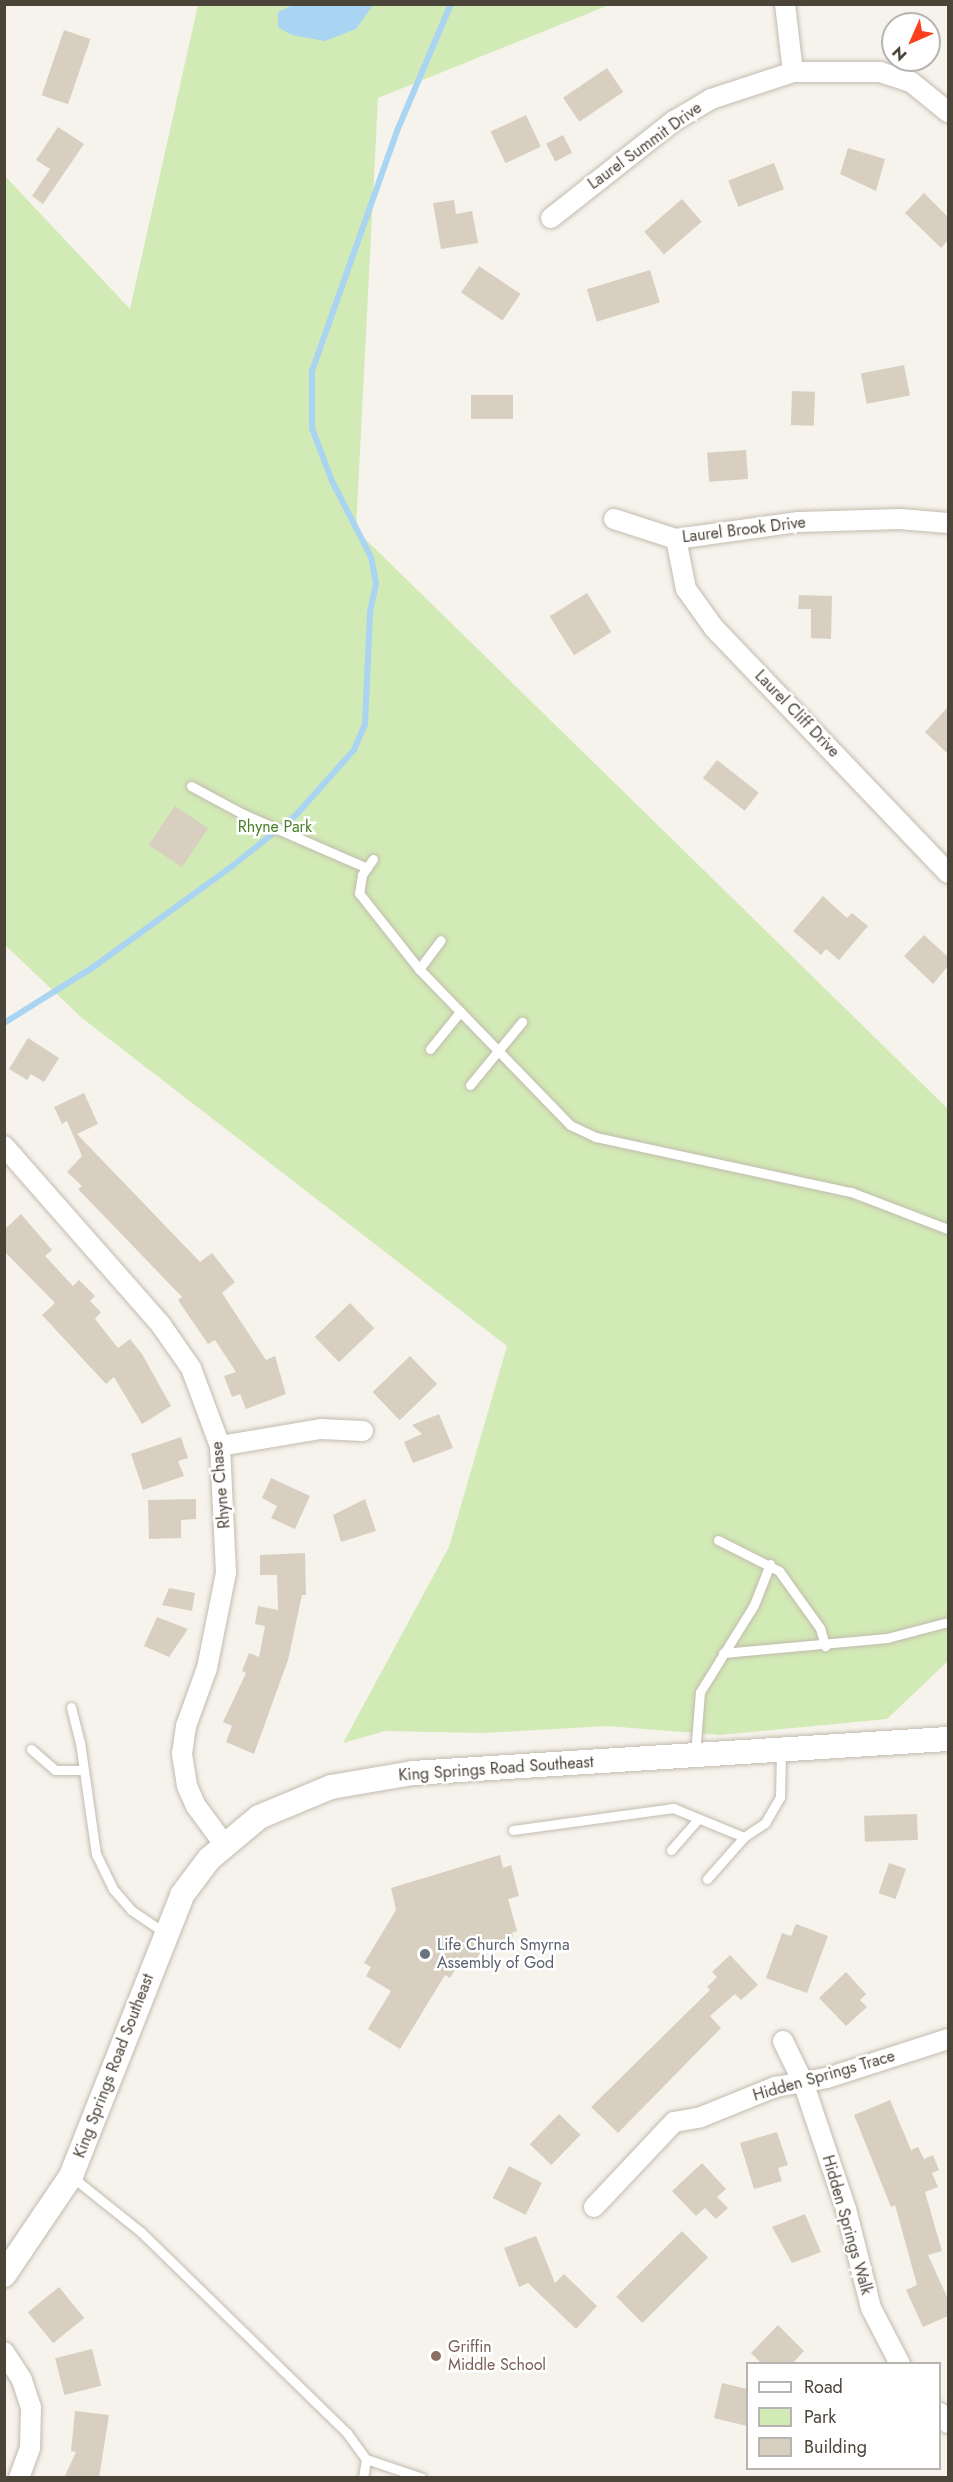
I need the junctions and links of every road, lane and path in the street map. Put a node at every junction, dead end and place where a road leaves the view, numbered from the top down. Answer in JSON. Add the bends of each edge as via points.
{"nodes":[{"id":1,"x":785,"y":4,"type":"edge"},
{"id":2,"x":793,"y":72,"type":"junction"},
{"id":3,"x":948,"y":112,"type":"edge"},
{"id":4,"x":551,"y":218,"type":"dead end"},
{"id":5,"x":614,"y":519,"type":"dead end"},
{"id":6,"x":948,"y":523,"type":"edge"},
{"id":7,"x":676,"y":539,"type":"junction"},
{"id":8,"x":191,"y":786,"type":"dead end"},
{"id":9,"x":373,"y":859,"type":"dead end"},
{"id":10,"x":367,"y":868,"type":"junction"},
{"id":11,"x":948,"y":873,"type":"edge"},
{"id":12,"x":441,"y":940,"type":"dead end"},
{"id":13,"x":419,"y":969,"type":"junction"},
{"id":14,"x":460,"y":1012,"type":"junction"},
{"id":15,"x":522,"y":1022,"type":"dead end"},
{"id":16,"x":430,"y":1049,"type":"dead end"},
{"id":17,"x":499,"y":1052,"type":"junction"},
{"id":18,"x":470,"y":1085,"type":"dead end"},
{"id":19,"x":4,"y":1146,"type":"edge"},
{"id":20,"x":948,"y":1229,"type":"edge"},
{"id":21,"x":363,"y":1431,"type":"dead end"},
{"id":22,"x":220,"y":1446,"type":"junction"},
{"id":23,"x":718,"y":1540,"type":"dead end"},
{"id":24,"x":770,"y":1564,"type":"junction"},
{"id":25,"x":948,"y":1622,"type":"edge"},
{"id":26,"x":825,"y":1646,"type":"junction"},
{"id":27,"x":723,"y":1653,"type":"junction"},
{"id":28,"x":70,"y":1707,"type":"dead end"},
{"id":29,"x":948,"y":1739,"type":"edge"},
{"id":30,"x":31,"y":1749,"type":"dead end"},
{"id":31,"x":781,"y":1753,"type":"junction"},
{"id":32,"x":695,"y":1758,"type":"junction"},
{"id":33,"x":83,"y":1770,"type":"junction"},
{"id":34,"x":698,"y":1819,"type":"junction"},
{"id":35,"x":513,"y":1830,"type":"dead end"},
{"id":36,"x":744,"y":1837,"type":"junction"},
{"id":37,"x":224,"y":1844,"type":"junction"},
{"id":38,"x":671,"y":1850,"type":"dead end"},
{"id":39,"x":707,"y":1879,"type":"dead end"},
{"id":40,"x":164,"y":1932,"type":"junction"},
{"id":41,"x":948,"y":2039,"type":"edge"},
{"id":42,"x":783,"y":2041,"type":"dead end"},
{"id":43,"x":802,"y":2082,"type":"junction"},
{"id":44,"x":71,"y":2176,"type":"junction"},
{"id":45,"x":594,"y":2207,"type":"dead end"},
{"id":46,"x":4,"y":2275,"type":"edge"},
{"id":47,"x":4,"y":2352,"type":"edge"},
{"id":48,"x":891,"y":2360,"type":"edge"},
{"id":49,"x":366,"y":2459,"type":"junction"},
{"id":50,"x":19,"y":2478,"type":"edge"},
{"id":51,"x":363,"y":2478,"type":"edge"},
{"id":52,"x":422,"y":2478,"type":"edge"}],
"edges":[{"from":1,"to":2,"type":"street"},
{"from":2,"to":3,"type":"street","name":"Laurel Summit Drive","via":[[880,72],[911,82]]},
{"from":2,"to":4,"type":"street","name":"Laurel Summit Drive","via":[[720,95],[684,115]]},
{"from":5,"to":7,"type":"street","name":"Laurel Brook Drive"},
{"from":6,"to":7,"type":"street","name":"Laurel Brook Drive","via":[[900,519],[799,522]]},
{"from":7,"to":11,"type":"street","name":"Laurel Cliff Drive","via":[[686,589],[707,620]]},
{"from":8,"to":10,"type":"lane"},
{"from":9,"to":10,"type":"lane"},
{"from":10,"to":13,"type":"lane","via":[[360,893]]},
{"from":12,"to":13,"type":"lane"},
{"from":13,"to":14,"type":"lane"},
{"from":14,"to":16,"type":"lane"},
{"from":14,"to":17,"type":"lane"},
{"from":15,"to":17,"type":"lane"},
{"from":17,"to":18,"type":"lane"},
{"from":17,"to":20,"type":"lane","via":[[570,1125],[596,1137],[851,1192],[937,1220]]},
{"from":19,"to":22,"type":"street","name":"Rhyne Chase","via":[[161,1325],[191,1368]]},
{"from":21,"to":22,"type":"street","via":[[321,1429]]},
{"from":22,"to":37,"type":"street","name":"Rhyne Chase","via":[[226,1564],[222,1607],[182,1748],[187,1786]]},
{"from":23,"to":24,"type":"lane"},
{"from":24,"to":26,"type":"lane","via":[[803,1602]]},
{"from":24,"to":27,"type":"lane","via":[[754,1605]]},
{"from":25,"to":26,"type":"lane","via":[[917,1633]]},
{"from":26,"to":27,"type":"lane"},
{"from":27,"to":32,"type":"lane","via":[[700,1692]]},
{"from":28,"to":33,"type":"lane"},
{"from":29,"to":31,"type":"street","name":"King Springs Road Southeast"},
{"from":30,"to":33,"type":"lane","via":[[55,1770]]},
{"from":31,"to":32,"type":"street","name":"King Springs Road Southeast"},
{"from":31,"to":36,"type":"lane","via":[[780,1797],[756,1833]]},
{"from":32,"to":37,"type":"street","name":"King Springs Road Southeast","via":[[471,1767],[356,1781],[278,1806]]},
{"from":33,"to":40,"type":"lane","via":[[96,1854],[113,1889],[131,1910]]},
{"from":34,"to":35,"type":"lane","via":[[673,1808],[653,1809]]},
{"from":34,"to":36,"type":"lane"},
{"from":34,"to":38,"type":"lane"},
{"from":36,"to":39,"type":"lane"},
{"from":37,"to":40,"type":"street","name":"King Springs Road Southeast","via":[[194,1876]]},
{"from":40,"to":44,"type":"street","name":"King Springs Road Southeast","via":[[102,2105]]},
{"from":41,"to":43,"type":"street","name":"Hidden Springs Trace"},
{"from":42,"to":43,"type":"street","name":"Hidden Springs Walk"},
{"from":43,"to":45,"type":"street","name":"Hidden Springs Trace","via":[[674,2122]]},
{"from":43,"to":48,"type":"street","name":"Hidden Springs Walk","via":[[846,2210],[871,2308]]},
{"from":44,"to":46,"type":"street","name":"King Springs Road Southeast"},
{"from":44,"to":49,"type":"lane","via":[[141,2232],[328,2412],[359,2445]]},
{"from":47,"to":50,"type":"street","via":[[22,2380],[31,2407],[30,2448]]},
{"from":49,"to":51,"type":"lane"},
{"from":49,"to":52,"type":"lane"}]}
